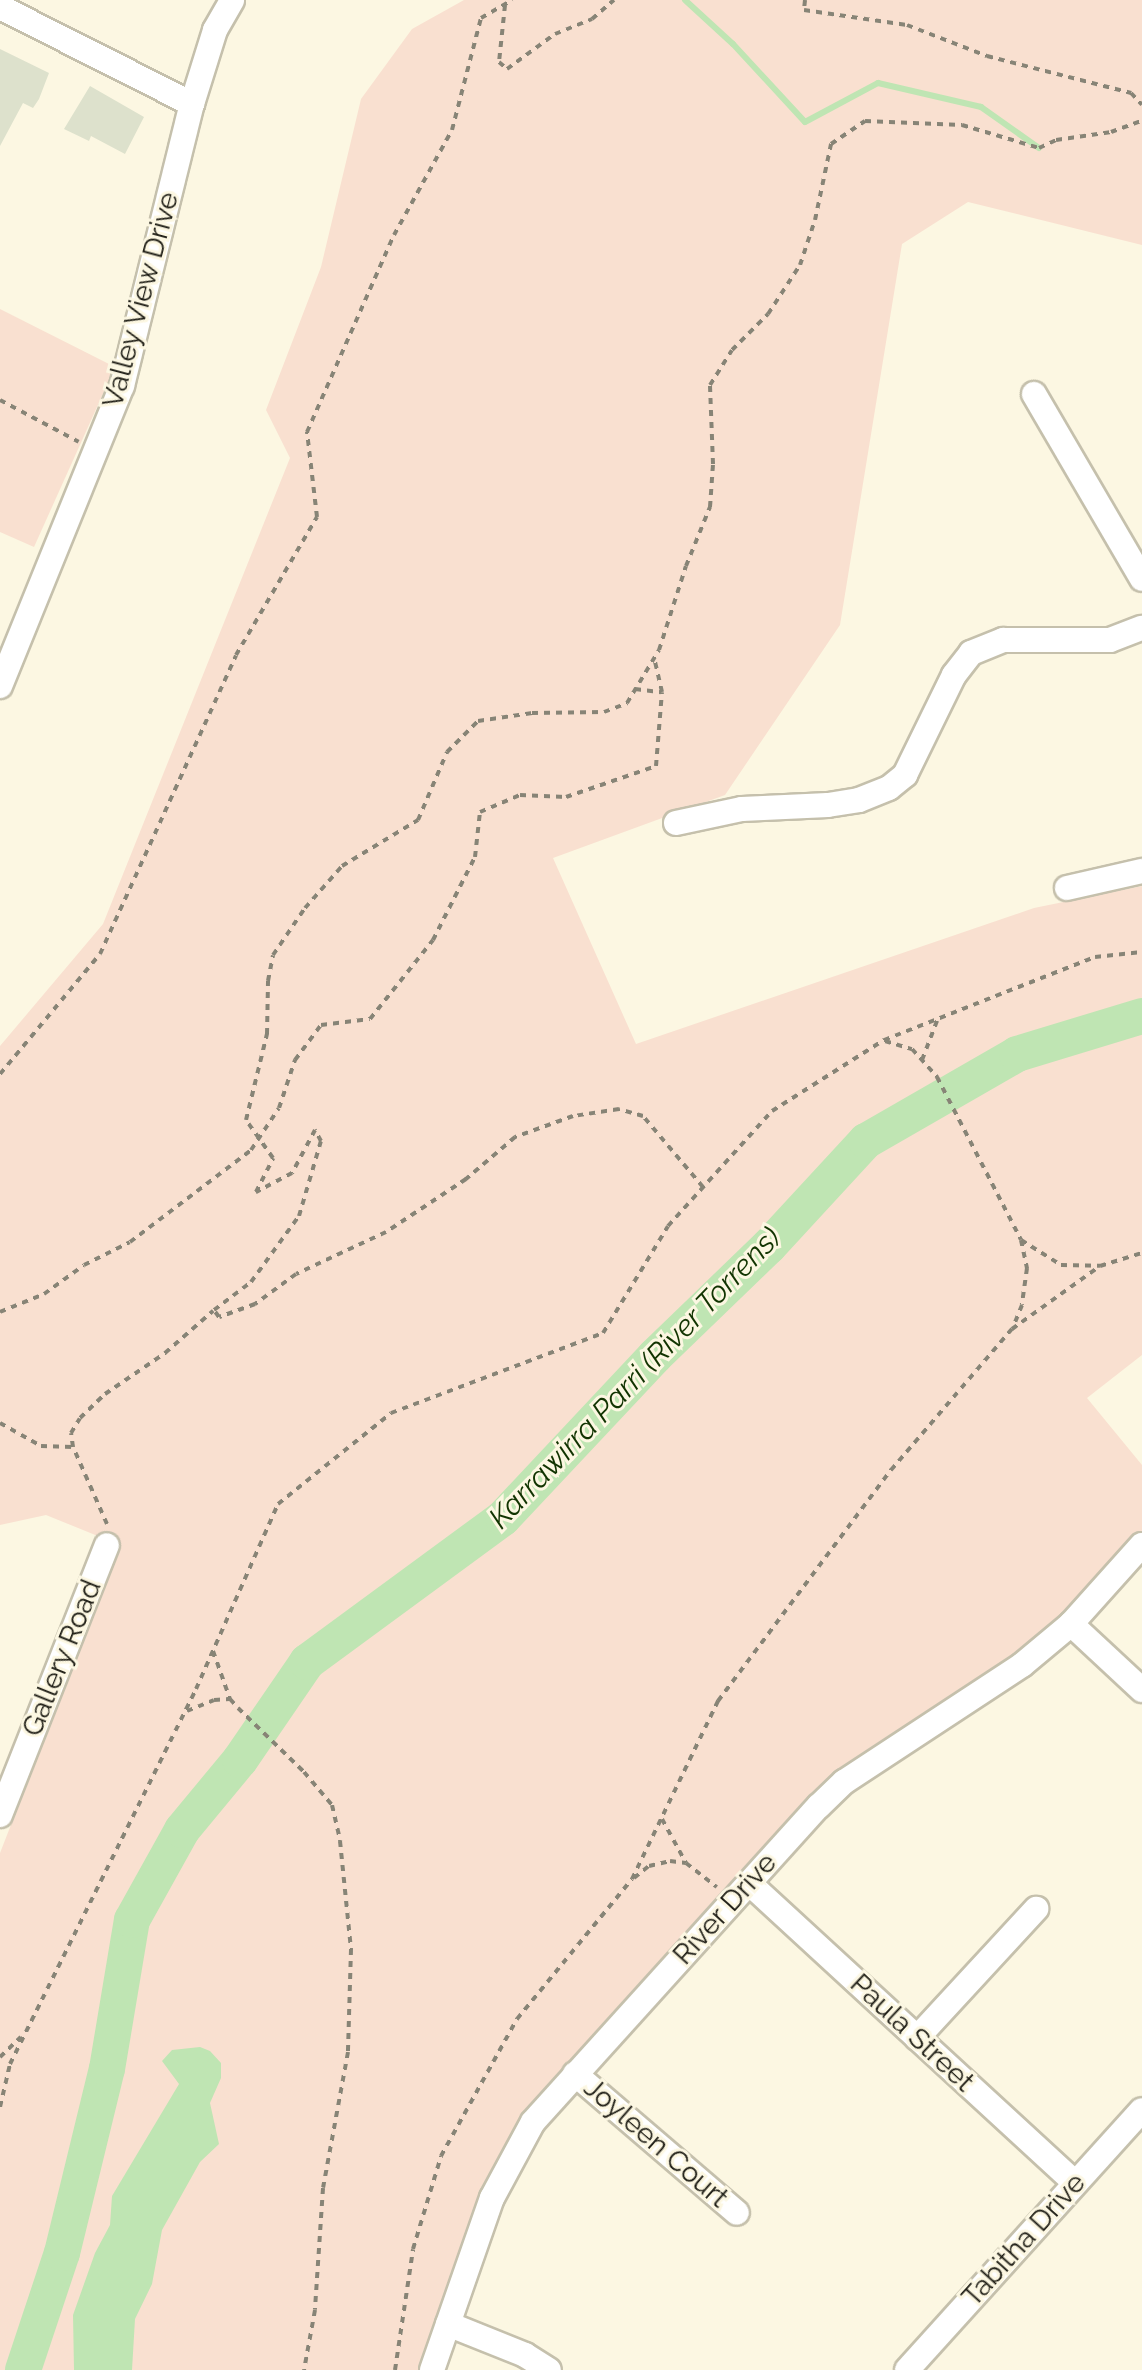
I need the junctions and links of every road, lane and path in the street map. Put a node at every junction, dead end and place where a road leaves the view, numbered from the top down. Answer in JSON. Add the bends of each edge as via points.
{"nodes":[{"id":1,"x":232,"y":0,"type":"edge"},
{"id":2,"x":614,"y":0,"type":"edge"},
{"id":3,"x":805,"y":0,"type":"edge"},
{"id":4,"x":508,"y":1,"type":"edge"},
{"id":5,"x":0,"y":7,"type":"edge"},
{"id":6,"x":192,"y":104,"type":"junction"},
{"id":7,"x":1142,"y":105,"type":"edge"},
{"id":8,"x":1142,"y":121,"type":"edge"},
{"id":9,"x":1034,"y":394,"type":"dead end"},
{"id":10,"x":0,"y":400,"type":"edge"},
{"id":11,"x":84,"y":445,"type":"dead end"},
{"id":12,"x":1142,"y":579,"type":"edge"},
{"id":13,"x":1142,"y":628,"type":"edge"},
{"id":14,"x":654,"y":658,"type":"junction"},
{"id":15,"x":0,"y":686,"type":"edge"},
{"id":16,"x":635,"y":689,"type":"junction"},
{"id":17,"x":662,"y":692,"type":"junction"},
{"id":18,"x":676,"y":823,"type":"dead end"},
{"id":19,"x":1142,"y":871,"type":"edge"},
{"id":20,"x":1067,"y":888,"type":"dead end"},
{"id":21,"x":1142,"y":952,"type":"edge"},
{"id":22,"x":938,"y":1019,"type":"junction"},
{"id":23,"x":884,"y":1040,"type":"junction"},
{"id":24,"x":922,"y":1060,"type":"junction"},
{"id":25,"x":0,"y":1074,"type":"edge"},
{"id":26,"x":259,"y":1139,"type":"junction"},
{"id":27,"x":703,"y":1187,"type":"junction"},
{"id":28,"x":1021,"y":1240,"type":"junction"},
{"id":29,"x":1142,"y":1253,"type":"edge"},
{"id":30,"x":1100,"y":1266,"type":"junction"},
{"id":31,"x":214,"y":1310,"type":"junction"},
{"id":32,"x":0,"y":1312,"type":"edge"},
{"id":33,"x":1012,"y":1329,"type":"junction"},
{"id":34,"x":0,"y":1423,"type":"edge"},
{"id":35,"x":73,"y":1447,"type":"junction"},
{"id":36,"x":107,"y":1545,"type":"joint"},
{"id":37,"x":1142,"y":1545,"type":"edge"},
{"id":38,"x":1071,"y":1624,"type":"junction"},
{"id":39,"x":213,"y":1651,"type":"junction"},
{"id":40,"x":1142,"y":1690,"type":"edge"},
{"id":41,"x":230,"y":1699,"type":"junction"},
{"id":42,"x":185,"y":1712,"type":"junction"},
{"id":43,"x":0,"y":1815,"type":"edge"},
{"id":44,"x":662,"y":1819,"type":"junction"},
{"id":45,"x":686,"y":1863,"type":"junction"},
{"id":46,"x":632,"y":1879,"type":"junction"},
{"id":47,"x":741,"y":1891,"type":"junction"},
{"id":48,"x":1036,"y":1909,"type":"dead end"},
{"id":49,"x":26,"y":2033,"type":"junction"},
{"id":50,"x":917,"y":2038,"type":"junction"},
{"id":51,"x":0,"y":2057,"type":"edge"},
{"id":52,"x":575,"y":2074,"type":"junction"},
{"id":53,"x":0,"y":2103,"type":"edge"},
{"id":54,"x":1142,"y":2110,"type":"edge"},
{"id":55,"x":1075,"y":2183,"type":"junction"},
{"id":56,"x":737,"y":2213,"type":"dead end"},
{"id":57,"x":448,"y":2324,"type":"junction"},
{"id":58,"x":918,"y":2366,"type":"edge"},
{"id":59,"x":304,"y":2370,"type":"edge"},
{"id":60,"x":395,"y":2370,"type":"edge"},
{"id":61,"x":432,"y":2370,"type":"edge"},
{"id":62,"x":549,"y":2370,"type":"edge"}],
"edges":[{"from":1,"to":6,"type":"street","name":"Valley View Drive","via":[[215,30]]},
{"from":2,"to":4,"type":"path","via":[[592,19],[555,34],[507,69],[499,62]]},
{"from":3,"to":7,"type":"path","via":[[804,10],[907,25],[987,56],[1131,93]]},
{"from":4,"to":25,"type":"path","via":[[481,18],[452,130],[394,235],[307,432],[317,517],[236,655],[100,954]]},
{"from":5,"to":6,"type":"street"},
{"from":6,"to":15,"type":"street","name":"Valley View Drive","via":[[122,386]]},
{"from":8,"to":14,"type":"path","via":[[1039,148],[962,125],[865,121],[831,144],[800,265],[710,385],[710,507]]},
{"from":9,"to":12,"type":"street"},
{"from":10,"to":11,"type":"path"},
{"from":13,"to":18,"type":"street","via":[[1110,640],[1003,640],[971,653],[954,675],[905,775],[889,788],[849,802],[742,809]]},
{"from":14,"to":16,"type":"path"},
{"from":14,"to":17,"type":"path"},
{"from":16,"to":17,"type":"path"},
{"from":16,"to":26,"type":"path","via":[[627,703],[604,712],[532,713],[478,721],[447,752],[418,820],[342,866],[305,908],[273,955],[267,1034],[246,1120]]},
{"from":17,"to":26,"type":"path","via":[[656,766],[566,797],[520,795],[480,812],[475,857],[433,940],[370,1019],[321,1025],[295,1060],[279,1108]]},
{"from":19,"to":20,"type":"street"},
{"from":21,"to":22,"type":"path","via":[[1095,957]]},
{"from":22,"to":23,"type":"path"},
{"from":22,"to":24,"type":"path"},
{"from":23,"to":24,"type":"path","via":[[912,1049]]},
{"from":23,"to":27,"type":"path","via":[[772,1111]]},
{"from":24,"to":28,"type":"path","via":[[937,1077]]},
{"from":26,"to":31,"type":"path","via":[[273,1158],[256,1192],[292,1173],[315,1130],[321,1141],[299,1216],[251,1282]]},
{"from":26,"to":32,"type":"path","via":[[130,1242],[84,1265],[44,1294]]},
{"from":27,"to":31,"type":"path","via":[[643,1116],[619,1109],[573,1116],[515,1137],[466,1179],[386,1232],[296,1274],[255,1304],[219,1317]]},
{"from":27,"to":39,"type":"path","via":[[668,1226],[603,1333],[391,1413],[278,1504]]},
{"from":28,"to":30,"type":"path","via":[[1061,1265]]},
{"from":28,"to":33,"type":"path","via":[[1027,1268]]},
{"from":29,"to":30,"type":"path"},
{"from":30,"to":33,"type":"path"},
{"from":31,"to":35,"type":"path","via":[[80,1418],[71,1433]]},
{"from":33,"to":44,"type":"path","via":[[891,1470],[744,1664],[718,1701]]},
{"from":34,"to":35,"type":"path","via":[[41,1446]]},
{"from":35,"to":36,"type":"path","via":[[100,1503],[110,1533]]},
{"from":36,"to":43,"type":"street","name":"Gallery Road"},
{"from":37,"to":38,"type":"street","name":"River Drive"},
{"from":38,"to":40,"type":"street"},
{"from":38,"to":47,"type":"street","name":"River Drive","via":[[1022,1665],[844,1782]]},
{"from":39,"to":41,"type":"path"},
{"from":39,"to":42,"type":"path"},
{"from":41,"to":42,"type":"path"},
{"from":41,"to":59,"type":"path","via":[[332,1805],[340,1841],[351,1949],[348,2052],[323,2188],[315,2310]]},
{"from":42,"to":49,"type":"path"},
{"from":44,"to":45,"type":"path"},
{"from":44,"to":46,"type":"path"},
{"from":45,"to":46,"type":"path","via":[[649,1866]]},
{"from":45,"to":47,"type":"path"},
{"from":46,"to":60,"type":"path","via":[[517,2019],[441,2156],[413,2249]]},
{"from":47,"to":50,"type":"street","name":"Paula Street"},
{"from":47,"to":52,"type":"street","name":"River Drive"},
{"from":48,"to":50,"type":"street"},
{"from":49,"to":51,"type":"path"},
{"from":49,"to":53,"type":"path","via":[[10,2064]]},
{"from":50,"to":55,"type":"street","name":"Paula Street"},
{"from":52,"to":56,"type":"street","name":"Joyleen Court"},
{"from":52,"to":57,"type":"street","name":"River Drive","via":[[533,2122],[505,2169]]},
{"from":54,"to":55,"type":"street","name":"Tabitha Drive"},
{"from":55,"to":58,"type":"street","name":"Tabitha Drive"},
{"from":57,"to":61,"type":"street","name":"River Drive"},
{"from":57,"to":62,"type":"street"}]}
